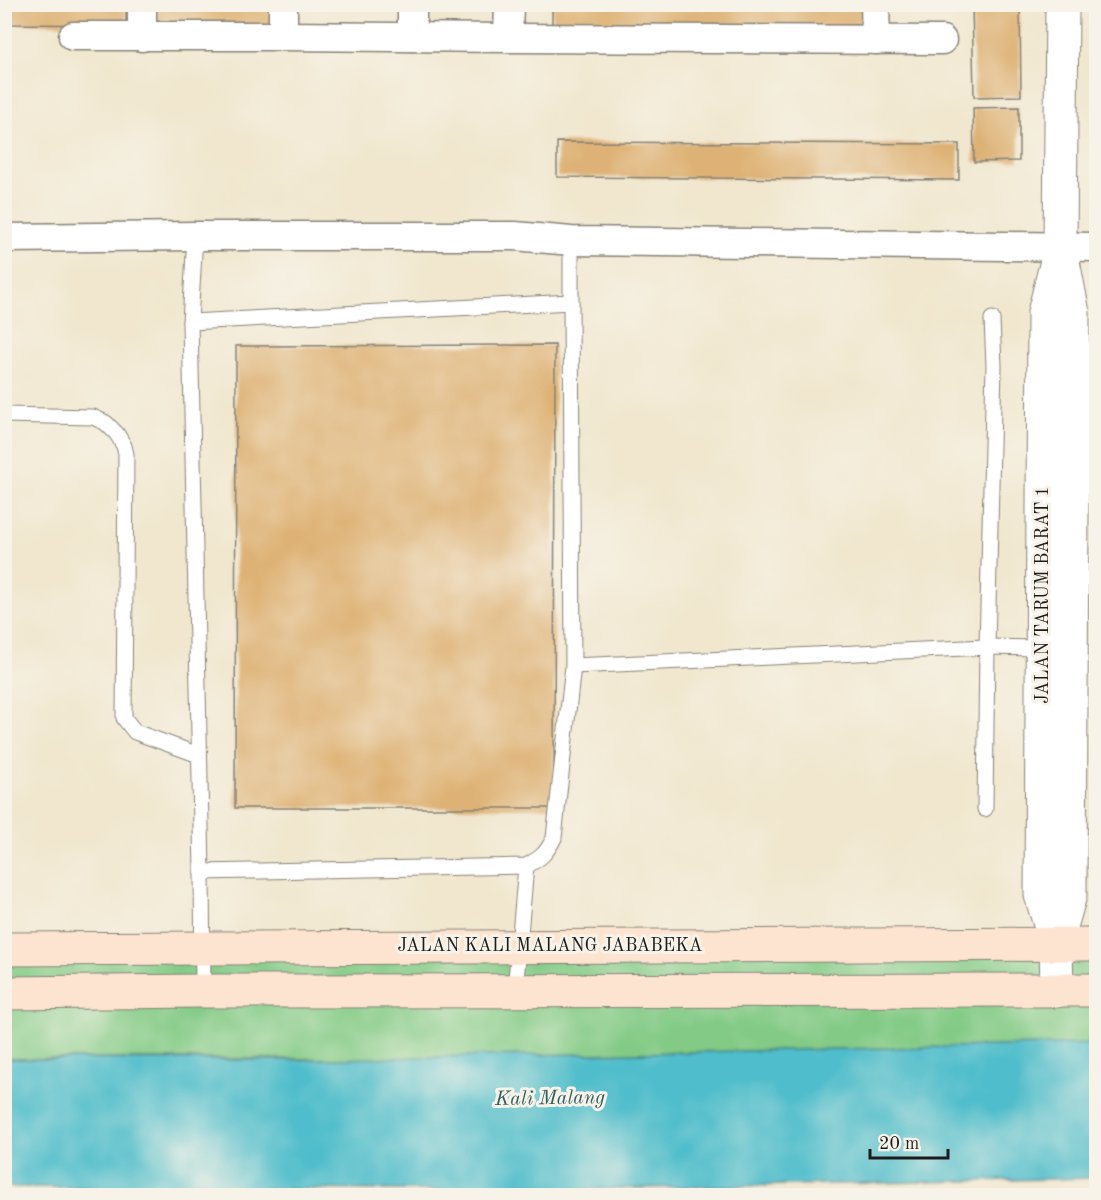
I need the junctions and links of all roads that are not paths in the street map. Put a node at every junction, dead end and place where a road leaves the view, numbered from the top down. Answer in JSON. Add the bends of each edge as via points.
{"nodes":[{"id":1,"x":142,"y":4,"type":"edge"},
{"id":2,"x":283,"y":4,"type":"edge"},
{"id":3,"x":412,"y":4,"type":"edge"},
{"id":4,"x":508,"y":4,"type":"edge"},
{"id":5,"x":876,"y":4,"type":"edge"},
{"id":6,"x":1062,"y":4,"type":"edge"},
{"id":7,"x":74,"y":36,"type":"dead end"},
{"id":8,"x":283,"y":36,"type":"junction"},
{"id":9,"x":142,"y":37,"type":"junction"},
{"id":10,"x":412,"y":37,"type":"junction"},
{"id":11,"x":508,"y":38,"type":"junction"},
{"id":12,"x":876,"y":40,"type":"junction"},
{"id":13,"x":942,"y":40,"type":"dead end"},
{"id":14,"x":195,"y":236,"type":"junction"},
{"id":15,"x":4,"y":238,"type":"edge"},
{"id":16,"x":572,"y":241,"type":"junction"},
{"id":17,"x":1060,"y":246,"type":"junction"},
{"id":18,"x":1096,"y":247,"type":"edge"},
{"id":19,"x":571,"y":302,"type":"junction"},
{"id":20,"x":992,"y":319,"type":"dead end"},
{"id":21,"x":190,"y":322,"type":"junction"},
{"id":22,"x":4,"y":415,"type":"edge"},
{"id":23,"x":987,"y":647,"type":"junction"},
{"id":24,"x":1042,"y":648,"type":"junction"},
{"id":25,"x":573,"y":666,"type":"junction"},
{"id":26,"x":200,"y":755,"type":"junction"},
{"id":27,"x":985,"y":809,"type":"dead end"},
{"id":28,"x":526,"y":866,"type":"junction"},
{"id":29,"x":202,"y":872,"type":"junction"},
{"id":30,"x":1056,"y":944,"type":"junction"},
{"id":31,"x":1096,"y":944,"type":"edge"},
{"id":32,"x":519,"y":946,"type":"junction"},
{"id":33,"x":4,"y":949,"type":"edge"},
{"id":34,"x":202,"y":949,"type":"junction"},
{"id":35,"x":1096,"y":990,"type":"edge"},
{"id":36,"x":203,"y":991,"type":"junction"},
{"id":37,"x":515,"y":991,"type":"junction"},
{"id":38,"x":1057,"y":991,"type":"junction"},
{"id":39,"x":4,"y":993,"type":"edge"}],
"edges":[{"from":1,"to":9,"type":"street"},
{"from":2,"to":8,"type":"street"},
{"from":3,"to":10,"type":"street"},
{"from":4,"to":11,"type":"street"},
{"from":5,"to":12,"type":"street"},
{"from":6,"to":17,"type":"street","name":"JALAN TARUM BARAT 1"},
{"from":7,"to":9,"type":"street"},
{"from":8,"to":9,"type":"street"},
{"from":8,"to":10,"type":"street"},
{"from":10,"to":11,"type":"street"},
{"from":11,"to":12,"type":"street"},
{"from":12,"to":13,"type":"street"},
{"from":14,"to":15,"type":"street"},
{"from":14,"to":16,"type":"street","via":[[515,236]]},
{"from":14,"to":21,"type":"lane"},
{"from":16,"to":17,"type":"street"},
{"from":16,"to":19,"type":"lane"},
{"from":17,"to":18,"type":"street"},
{"from":17,"to":24,"type":"street","name":"JALAN TARUM BARAT 1","via":[[1044,313]]},
{"from":17,"to":30,"type":"street","name":"JALAN TARUM BARAT 1","via":[[1073,313],[1070,895]]},
{"from":19,"to":21,"type":"lane"},
{"from":19,"to":25,"type":"lane"},
{"from":20,"to":23,"type":"lane"},
{"from":21,"to":26,"type":"lane"},
{"from":22,"to":26,"type":"lane","via":[[93,417],[106,423],[124,446],[124,718],[135,732]]},
{"from":23,"to":24,"type":"lane"},
{"from":23,"to":25,"type":"lane"},
{"from":23,"to":27,"type":"lane"},
{"from":24,"to":30,"type":"street","name":"JALAN TARUM BARAT 1","via":[[1041,895]]},
{"from":25,"to":28,"type":"lane","via":[[554,838],[541,858]]},
{"from":26,"to":29,"type":"lane"},
{"from":28,"to":29,"type":"lane"},
{"from":28,"to":32,"type":"lane"},
{"from":29,"to":34,"type":"lane"},
{"from":30,"to":31,"type":"main road","name":"JALAN KALI MALANG JABABEKA"},
{"from":30,"to":32,"type":"main road","name":"JALAN KALI MALANG JABABEKA"},
{"from":30,"to":38,"type":"street","name":"JALAN TARUM BARAT 1"},
{"from":32,"to":34,"type":"main road","name":"JALAN KALI MALANG JABABEKA"},
{"from":32,"to":37,"type":"lane"},
{"from":33,"to":34,"type":"main road","name":"JALAN KALI MALANG JABABEKA"},
{"from":34,"to":36,"type":"lane"},
{"from":35,"to":38,"type":"main road"},
{"from":36,"to":37,"type":"main road"},
{"from":36,"to":39,"type":"main road"},
{"from":37,"to":38,"type":"main road"}]}
